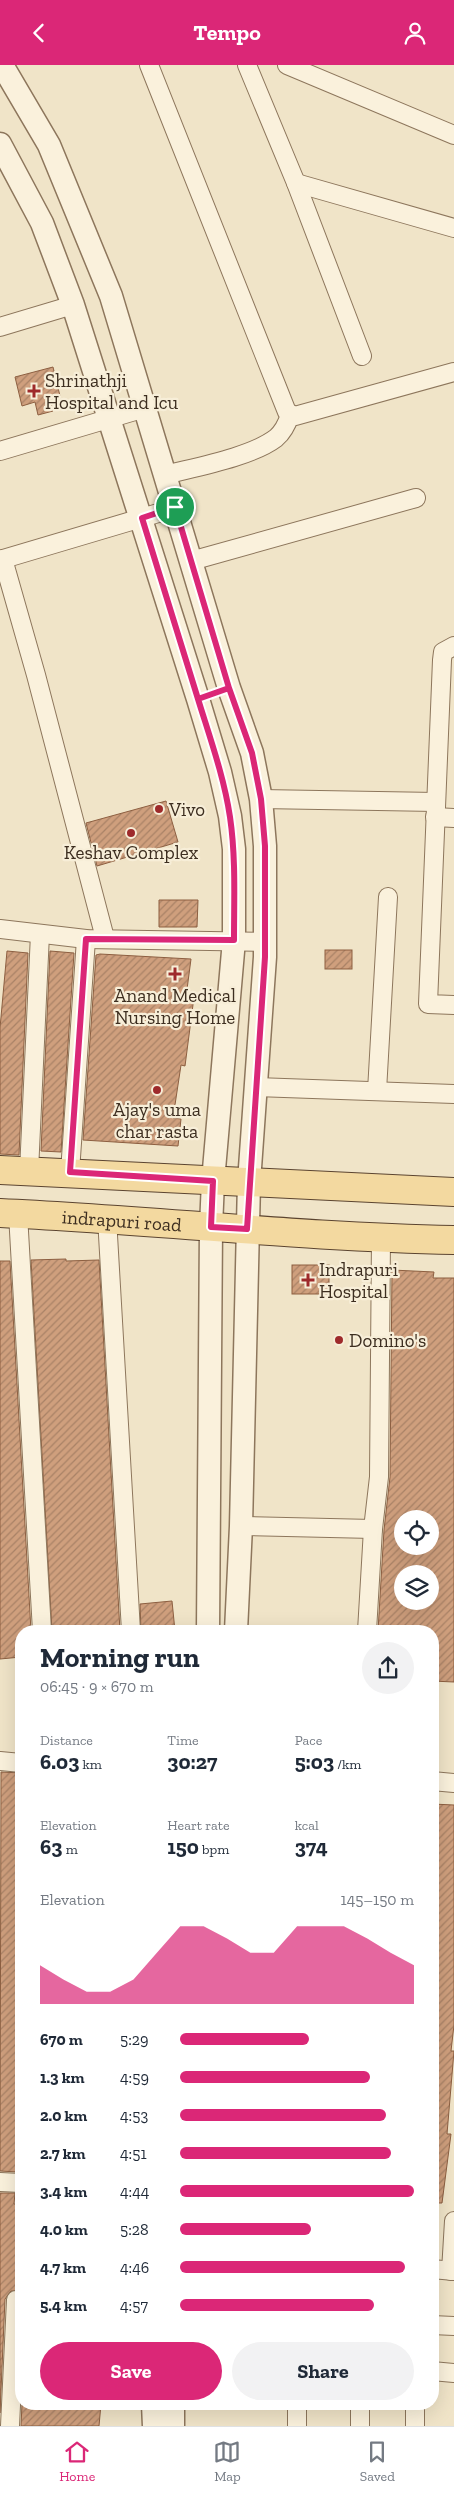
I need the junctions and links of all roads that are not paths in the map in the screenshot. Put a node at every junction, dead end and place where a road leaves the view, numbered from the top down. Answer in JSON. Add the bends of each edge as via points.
{"nodes":[{"id":1,"x":2,"y":65,"type":"edge"},
{"id":2,"x":149,"y":65,"type":"edge"},
{"id":3,"x":247,"y":65,"type":"edge"},
{"id":4,"x":286,"y":65,"type":"edge"},
{"id":5,"x":454,"y":135,"type":"edge"},
{"id":6,"x":0,"y":144,"type":"edge"},
{"id":7,"x":296,"y":183,"type":"junction"},
{"id":8,"x":454,"y":227,"type":"edge"},
{"id":9,"x":74,"y":305,"type":"junction"},
{"id":10,"x":0,"y":327,"type":"edge"},
{"id":11,"x":362,"y":356,"type":"dead end"},
{"id":12,"x":454,"y":371,"type":"edge"},
{"id":13,"x":144,"y":408,"type":"junction"},
{"id":14,"x":290,"y":415,"type":"junction"},
{"id":15,"x":109,"y":420,"type":"junction"},
{"id":16,"x":0,"y":451,"type":"edge"},
{"id":17,"x":165,"y":475,"type":"junction"},
{"id":18,"x":416,"y":498,"type":"dead end"},
{"id":19,"x":175,"y":507,"type":"junction"},
{"id":20,"x":142,"y":518,"type":"junction"},
{"id":21,"x":2,"y":559,"type":"edge"},
{"id":22,"x":191,"y":561,"type":"junction"},
{"id":23,"x":454,"y":646,"type":"edge"},
{"id":24,"x":229,"y":688,"type":"junction"},
{"id":25,"x":198,"y":699,"type":"junction"},
{"id":26,"x":261,"y":799,"type":"junction"},
{"id":27,"x":436,"y":809,"type":"junction"},
{"id":28,"x":454,"y":818,"type":"edge"},
{"id":29,"x":388,"y":897,"type":"dead end"},
{"id":30,"x":0,"y":929,"type":"edge"},
{"id":31,"x":40,"y":934,"type":"junction"},
{"id":32,"x":105,"y":938,"type":"junction"},
{"id":33,"x":86,"y":939,"type":"junction"},
{"id":34,"x":234,"y":940,"type":"junction"},
{"id":35,"x":265,"y":942,"type":"junction"},
{"id":36,"x":454,"y":1005,"type":"edge"},
{"id":37,"x":256,"y":1087,"type":"junction"},
{"id":38,"x":377,"y":1091,"type":"junction"},
{"id":39,"x":454,"y":1094,"type":"edge"},
{"id":40,"x":0,"y":1170,"type":"edge"},
{"id":41,"x":29,"y":1171,"type":"junction"},
{"id":42,"x":70,"y":1172,"type":"junction"},
{"id":43,"x":213,"y":1181,"type":"junction"},
{"id":44,"x":249,"y":1182,"type":"junction"},
{"id":45,"x":454,"y":1192,"type":"edge"},
{"id":46,"x":9,"y":1213,"type":"edge"},
{"id":47,"x":107,"y":1218,"type":"junction"},
{"id":48,"x":211,"y":1227,"type":"junction"},
{"id":49,"x":247,"y":1229,"type":"junction"},
{"id":50,"x":381,"y":1238,"type":"junction"},
{"id":51,"x":454,"y":1240,"type":"edge"},
{"id":52,"x":242,"y":1526,"type":"junction"},
{"id":53,"x":373,"y":1529,"type":"junction"},
{"id":54,"x":42,"y":1625,"type":"edge"},
{"id":55,"x":131,"y":1625,"type":"edge"},
{"id":56,"x":208,"y":1625,"type":"edge"},
{"id":57,"x":236,"y":1625,"type":"edge"},
{"id":58,"x":367,"y":1625,"type":"edge"},
{"id":59,"x":0,"y":1761,"type":"edge"},
{"id":60,"x":15,"y":1762,"type":"edge"},
{"id":61,"x":439,"y":1782,"type":"edge"},
{"id":62,"x":454,"y":1783,"type":"edge"},
{"id":63,"x":0,"y":2182,"type":"edge"},
{"id":64,"x":15,"y":2183,"type":"edge"},
{"id":65,"x":454,"y":2221,"type":"edge"},
{"id":66,"x":439,"y":2270,"type":"edge"},
{"id":67,"x":453,"y":2271,"type":"edge"},
{"id":68,"x":12,"y":2301,"type":"edge"},
{"id":69,"x":439,"y":2325,"type":"edge"},
{"id":70,"x":454,"y":2326,"type":"edge"},
{"id":71,"x":439,"y":2372,"type":"edge"},
{"id":72,"x":454,"y":2373,"type":"edge"},
{"id":73,"x":153,"y":2410,"type":"edge"},
{"id":74,"x":173,"y":2410,"type":"edge"},
{"id":75,"x":297,"y":2410,"type":"edge"},
{"id":76,"x":360,"y":2410,"type":"edge"},
{"id":77,"x":416,"y":2410,"type":"edge"},
{"id":78,"x":10,"y":2426,"type":"edge"},
{"id":79,"x":154,"y":2426,"type":"edge"},
{"id":80,"x":173,"y":2426,"type":"edge"},
{"id":81,"x":297,"y":2426,"type":"edge"},
{"id":82,"x":360,"y":2426,"type":"edge"},
{"id":83,"x":415,"y":2426,"type":"edge"}],
"edges":[{"from":1,"to":13,"type":"street","via":[[49,145],[111,297]]},
{"from":2,"to":14,"type":"street"},
{"from":3,"to":7,"type":"street"},
{"from":4,"to":5,"type":"street"},
{"from":6,"to":9,"type":"street","via":[[42,223]]},
{"from":7,"to":8,"type":"street"},
{"from":7,"to":11,"type":"street"},
{"from":9,"to":10,"type":"street"},
{"from":9,"to":15,"type":"street"},
{"from":12,"to":14,"type":"street"},
{"from":13,"to":15,"type":"street"},
{"from":13,"to":17,"type":"street"},
{"from":14,"to":17,"type":"street","via":[[285,428],[275,438],[220,460]]},
{"from":15,"to":16,"type":"street"},
{"from":15,"to":20,"type":"street"},
{"from":17,"to":19,"type":"street"},
{"from":18,"to":22,"type":"street"},
{"from":19,"to":20,"type":"street"},
{"from":19,"to":22,"type":"street"},
{"from":20,"to":21,"type":"street"},
{"from":20,"to":25,"type":"street"},
{"from":21,"to":32,"type":"street"},
{"from":22,"to":24,"type":"street"},
{"from":23,"to":27,"type":"street","via":[[443,652],[442,660]]},
{"from":24,"to":25,"type":"street"},
{"from":24,"to":26,"type":"street","via":[[252,753]]},
{"from":25,"to":34,"type":"street","via":[[230,816],[234,849]]},
{"from":26,"to":27,"type":"street"},
{"from":26,"to":35,"type":"street","via":[[265,846]]},
{"from":27,"to":28,"type":"street"},
{"from":27,"to":36,"type":"street","via":[[428,1005]]},
{"from":29,"to":38,"type":"street"},
{"from":30,"to":31,"type":"street"},
{"from":31,"to":33,"type":"street"},
{"from":31,"to":41,"type":"street"},
{"from":32,"to":33,"type":"street"},
{"from":32,"to":34,"type":"street"},
{"from":33,"to":42,"type":"street"},
{"from":34,"to":35,"type":"street"},
{"from":34,"to":43,"type":"street"},
{"from":35,"to":37,"type":"street"},
{"from":37,"to":38,"type":"street"},
{"from":37,"to":44,"type":"street"},
{"from":38,"to":39,"type":"street"},
{"from":40,"to":41,"type":"main road"},
{"from":41,"to":42,"type":"main road"},
{"from":42,"to":43,"type":"main road"},
{"from":43,"to":44,"type":"main road"},
{"from":43,"to":48,"type":"street"},
{"from":44,"to":45,"type":"main road"},
{"from":44,"to":49,"type":"street"},
{"from":46,"to":47,"type":"main road","name":"indrapuri road"},
{"from":46,"to":54,"type":"street"},
{"from":47,"to":48,"type":"main road","name":"indrapuri road"},
{"from":47,"to":55,"type":"street"},
{"from":48,"to":49,"type":"main road","name":"indrapuri road"},
{"from":48,"to":56,"type":"street"},
{"from":49,"to":50,"type":"main road","name":"indrapuri road"},
{"from":49,"to":52,"type":"street"},
{"from":50,"to":51,"type":"main road","name":"indrapuri road"},
{"from":50,"to":53,"type":"street","via":[[379,1477]]},
{"from":52,"to":53,"type":"street"},
{"from":52,"to":57,"type":"street"},
{"from":53,"to":58,"type":"street"},
{"from":59,"to":60,"type":"street"},
{"from":61,"to":62,"type":"street"},
{"from":63,"to":64,"type":"street"},
{"from":65,"to":67,"type":"street"},
{"from":66,"to":67,"type":"street"},
{"from":68,"to":78,"type":"street"},
{"from":69,"to":70,"type":"street"},
{"from":71,"to":72,"type":"street"},
{"from":73,"to":79,"type":"street"},
{"from":74,"to":80,"type":"street"},
{"from":75,"to":81,"type":"street"},
{"from":76,"to":82,"type":"street"},
{"from":77,"to":83,"type":"street"}]}
